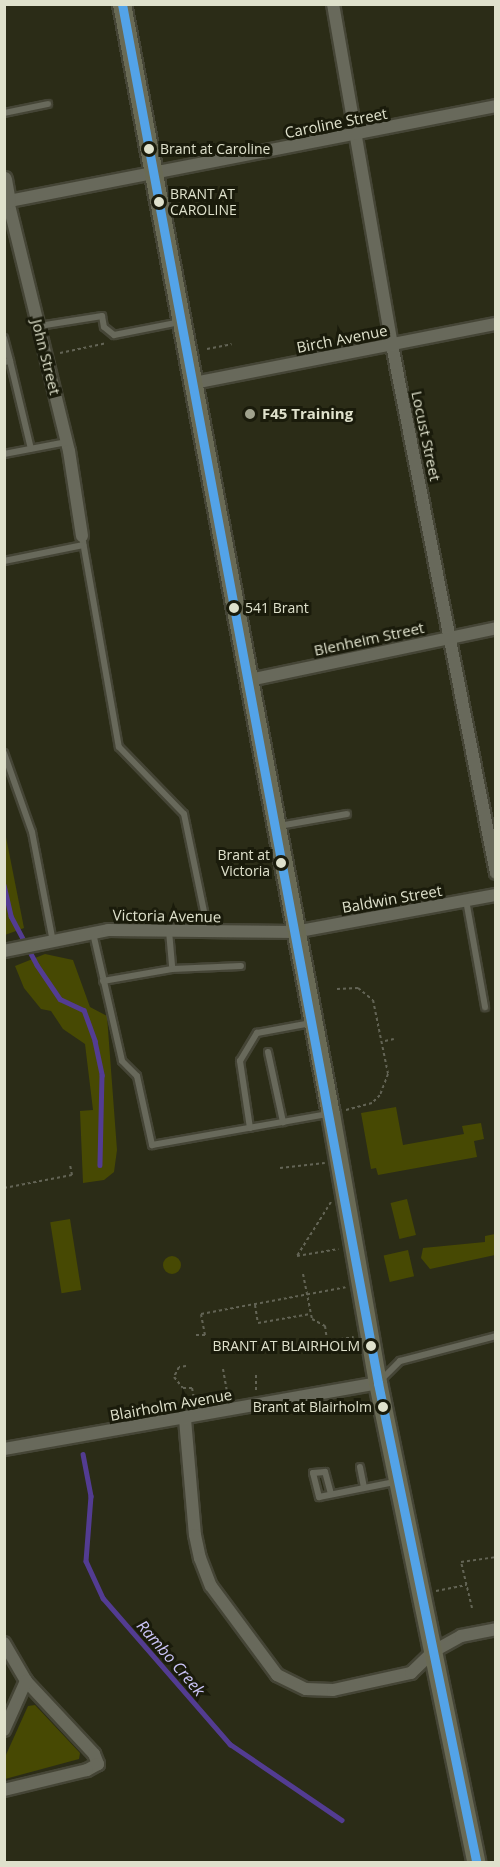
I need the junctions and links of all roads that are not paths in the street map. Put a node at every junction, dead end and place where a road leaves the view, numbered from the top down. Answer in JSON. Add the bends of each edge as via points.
{"nodes":[{"id":1,"x":122,"y":4,"type":"edge"},
{"id":2,"x":333,"y":4,"type":"edge"},
{"id":3,"x":48,"y":104,"type":"dead end"},
{"id":4,"x":495,"y":106,"type":"edge"},
{"id":5,"x":4,"y":113,"type":"edge"},
{"id":6,"x":357,"y":135,"type":"junction"},
{"id":7,"x":152,"y":174,"type":"junction"},
{"id":8,"x":4,"y":179,"type":"edge"},
{"id":9,"x":6,"y":202,"type":"edge"},
{"id":10,"x":182,"y":322,"type":"junction"},
{"id":11,"x":495,"y":324,"type":"edge"},
{"id":12,"x":39,"y":326,"type":"junction"},
{"id":13,"x":4,"y":338,"type":"edge"},
{"id":14,"x":392,"y":345,"type":"junction"},
{"id":15,"x":7,"y":361,"type":"edge"},
{"id":16,"x":194,"y":383,"type":"junction"},
{"id":17,"x":67,"y":442,"type":"junction"},
{"id":18,"x":31,"y":449,"type":"junction"},
{"id":19,"x":4,"y":454,"type":"edge"},
{"id":20,"x":82,"y":541,"type":"junction"},
{"id":21,"x":4,"y":561,"type":"edge"},
{"id":22,"x":495,"y":628,"type":"edge"},
{"id":23,"x":452,"y":637,"type":"junction"},
{"id":24,"x":250,"y":680,"type":"junction"},
{"id":25,"x":4,"y":753,"type":"edge"},
{"id":26,"x":347,"y":814,"type":"dead end"},
{"id":27,"x":276,"y":827,"type":"junction"},
{"id":28,"x":495,"y":873,"type":"edge"},
{"id":29,"x":495,"y":895,"type":"edge"},
{"id":30,"x":466,"y":900,"type":"junction"},
{"id":31,"x":169,"y":929,"type":"junction"},
{"id":32,"x":208,"y":931,"type":"junction"},
{"id":33,"x":294,"y":932,"type":"junction"},
{"id":34,"x":93,"y":933,"type":"junction"},
{"id":35,"x":48,"y":943,"type":"junction"},
{"id":36,"x":4,"y":951,"type":"edge"},
{"id":37,"x":241,"y":966,"type":"dead end"},
{"id":38,"x":172,"y":969,"type":"junction"},
{"id":39,"x":103,"y":981,"type":"junction"},
{"id":40,"x":485,"y":1007,"type":"dead end"},
{"id":41,"x":313,"y":1023,"type":"junction"},
{"id":42,"x":268,"y":1053,"type":"dead end"},
{"id":43,"x":331,"y":1114,"type":"junction"},
{"id":44,"x":283,"y":1122,"type":"junction"},
{"id":45,"x":250,"y":1128,"type":"junction"},
{"id":46,"x":495,"y":1336,"type":"edge"},
{"id":47,"x":378,"y":1383,"type":"junction"},
{"id":48,"x":185,"y":1419,"type":"junction"},
{"id":49,"x":4,"y":1449,"type":"edge"},
{"id":50,"x":360,"y":1467,"type":"dead end"},
{"id":51,"x":399,"y":1481,"type":"junction"},
{"id":52,"x":364,"y":1488,"type":"junction"},
{"id":53,"x":331,"y":1494,"type":"dead end"},
{"id":54,"x":495,"y":1629,"type":"edge"},
{"id":55,"x":4,"y":1643,"type":"edge"},
{"id":56,"x":434,"y":1651,"type":"junction"},
{"id":57,"x":26,"y":1681,"type":"junction"},
{"id":58,"x":4,"y":1730,"type":"edge"},
{"id":59,"x":4,"y":1790,"type":"edge"},
{"id":60,"x":476,"y":1863,"type":"edge"}],
"edges":[{"from":1,"to":7,"type":"main road"},
{"from":2,"to":6,"type":"street","name":"Locust Street"},
{"from":3,"to":5,"type":"lane"},
{"from":4,"to":6,"type":"street","name":"Caroline Street"},
{"from":6,"to":7,"type":"street","name":"Caroline Street"},
{"from":6,"to":14,"type":"street","name":"Locust Street"},
{"from":7,"to":9,"type":"street","name":"Caroline Street"},
{"from":7,"to":10,"type":"main road"},
{"from":8,"to":9,"type":"street","name":"John Street"},
{"from":9,"to":12,"type":"street","name":"John Street"},
{"from":10,"to":12,"type":"lane","via":[[114,335],[104,327],[102,316]]},
{"from":10,"to":16,"type":"main road"},
{"from":11,"to":14,"type":"street","name":"Birch Avenue"},
{"from":12,"to":17,"type":"street","name":"John Street"},
{"from":13,"to":15,"type":"lane"},
{"from":14,"to":16,"type":"street","name":"Birch Avenue"},
{"from":14,"to":23,"type":"street","name":"Locust Street"},
{"from":15,"to":18,"type":"lane"},
{"from":16,"to":24,"type":"main road"},
{"from":17,"to":18,"type":"lane"},
{"from":17,"to":20,"type":"street","name":"John Street"},
{"from":18,"to":19,"type":"lane"},
{"from":20,"to":21,"type":"lane"},
{"from":20,"to":32,"type":"lane","via":[[119,747],[184,814]]},
{"from":22,"to":23,"type":"street","name":"Blenheim Street"},
{"from":23,"to":24,"type":"street","name":"Blenheim Street"},
{"from":23,"to":28,"type":"street","name":"Locust Street"},
{"from":24,"to":27,"type":"main road"},
{"from":25,"to":35,"type":"lane","via":[[32,832]]},
{"from":26,"to":27,"type":"lane"},
{"from":27,"to":33,"type":"main road"},
{"from":29,"to":30,"type":"street","name":"Baldwin Street"},
{"from":30,"to":33,"type":"street","name":"Baldwin Street"},
{"from":30,"to":40,"type":"lane"},
{"from":31,"to":32,"type":"street","name":"Victoria Avenue"},
{"from":31,"to":34,"type":"street","name":"Victoria Avenue"},
{"from":31,"to":38,"type":"lane"},
{"from":32,"to":33,"type":"street","name":"Victoria Avenue"},
{"from":33,"to":41,"type":"main road"},
{"from":34,"to":35,"type":"street","name":"Victoria Avenue"},
{"from":34,"to":39,"type":"lane"},
{"from":35,"to":36,"type":"street","name":"Victoria Avenue"},
{"from":37,"to":38,"type":"lane"},
{"from":38,"to":39,"type":"lane"},
{"from":39,"to":45,"type":"lane","via":[[122,1061],[137,1076],[153,1145]]},
{"from":41,"to":43,"type":"main road"},
{"from":41,"to":45,"type":"lane","via":[[257,1033],[240,1061]]},
{"from":42,"to":44,"type":"lane"},
{"from":43,"to":44,"type":"lane"},
{"from":43,"to":47,"type":"main road"},
{"from":44,"to":45,"type":"lane"},
{"from":46,"to":47,"type":"lane","via":[[400,1361]]},
{"from":47,"to":48,"type":"street","name":"Blairholm Avenue"},
{"from":47,"to":51,"type":"main road"},
{"from":48,"to":49,"type":"street","name":"Blairholm Avenue"},
{"from":48,"to":56,"type":"street","via":[[200,1558],[212,1586],[277,1675],[306,1689],[333,1690],[411,1673]]},
{"from":50,"to":52,"type":"lane"},
{"from":51,"to":52,"type":"lane"},
{"from":51,"to":56,"type":"main road"},
{"from":52,"to":53,"type":"lane"},
{"from":54,"to":56,"type":"street","via":[[461,1636]]},
{"from":55,"to":57,"type":"street"},
{"from":56,"to":60,"type":"main road"},
{"from":57,"to":58,"type":"street"},
{"from":57,"to":59,"type":"street","via":[[94,1754],[98,1764]]}]}
